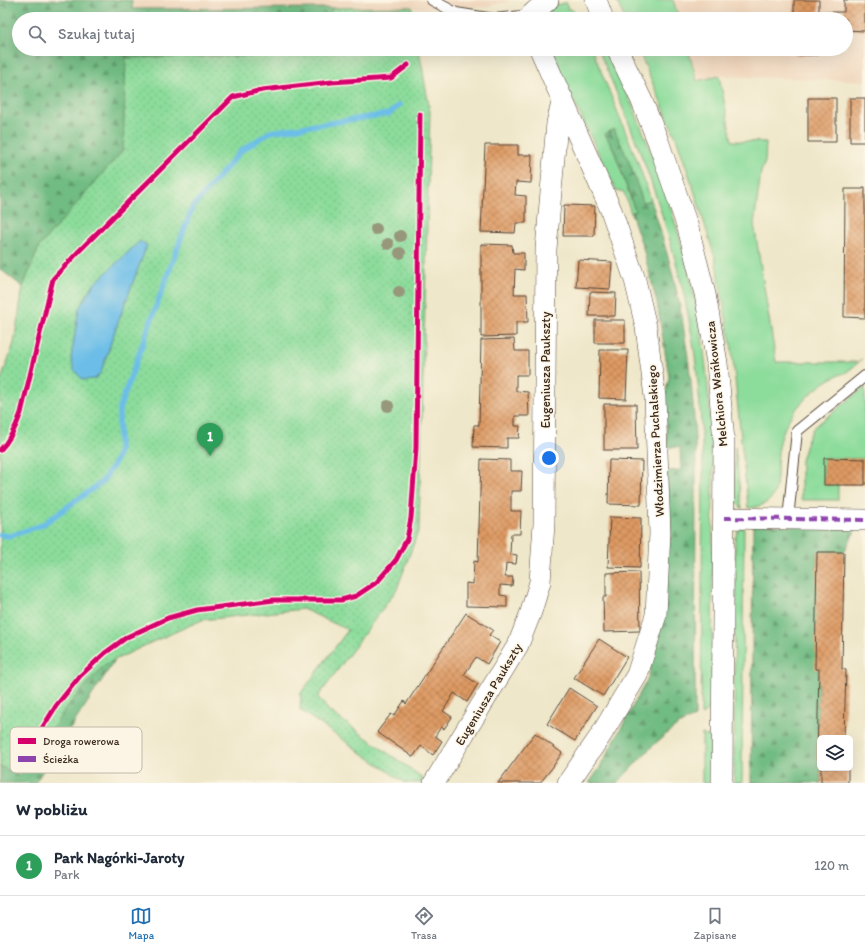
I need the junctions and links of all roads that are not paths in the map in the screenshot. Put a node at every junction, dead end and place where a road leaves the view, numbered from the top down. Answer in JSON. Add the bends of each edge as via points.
{"nodes":[{"id":1,"x":432,"y":0,"type":"edge"},
{"id":2,"x":548,"y":0,"type":"edge"},
{"id":3,"x":596,"y":0,"type":"edge"},
{"id":4,"x":454,"y":12,"type":"edge"},
{"id":5,"x":536,"y":12,"type":"edge"},
{"id":6,"x":600,"y":12,"type":"edge"},
{"id":7,"x":543,"y":56,"type":"edge"},
{"id":8,"x":620,"y":56,"type":"edge"},
{"id":9,"x":563,"y":99,"type":"junction"},
{"id":10,"x":865,"y":376,"type":"edge"},
{"id":11,"x":724,"y":518,"type":"junction"},
{"id":12,"x":788,"y":519,"type":"junction"},
{"id":13,"x":865,"y":520,"type":"edge"},
{"id":14,"x":434,"y":783,"type":"edge"},
{"id":15,"x":568,"y":783,"type":"edge"},
{"id":16,"x":722,"y":783,"type":"edge"}],
"edges":[{"from":1,"to":4,"type":"lane"},
{"from":2,"to":5,"type":"street"},
{"from":3,"to":6,"type":"street"},
{"from":7,"to":9,"type":"street","name":"Włodzimierza Puchalskiego"},
{"from":8,"to":11,"type":"street","name":"Melchiora Wańkowicza","via":[[641,99],[674,182],[704,287],[721,404]]},
{"from":9,"to":14,"type":"street","name":"Eugeniusza Paukszty","via":[[557,123],[546,249],[544,524],[540,582],[518,645]]},
{"from":9,"to":15,"type":"street","name":"Włodzimierza Puchalskiego","via":[[611,210],[635,280],[646,327],[655,397],[660,533],[656,615],[637,675]]},
{"from":10,"to":12,"type":"lane","via":[[796,431]]},
{"from":11,"to":12,"type":"street"},
{"from":11,"to":16,"type":"street","name":"Melchiora Wańkowicza"},
{"from":12,"to":13,"type":"street"}]}
